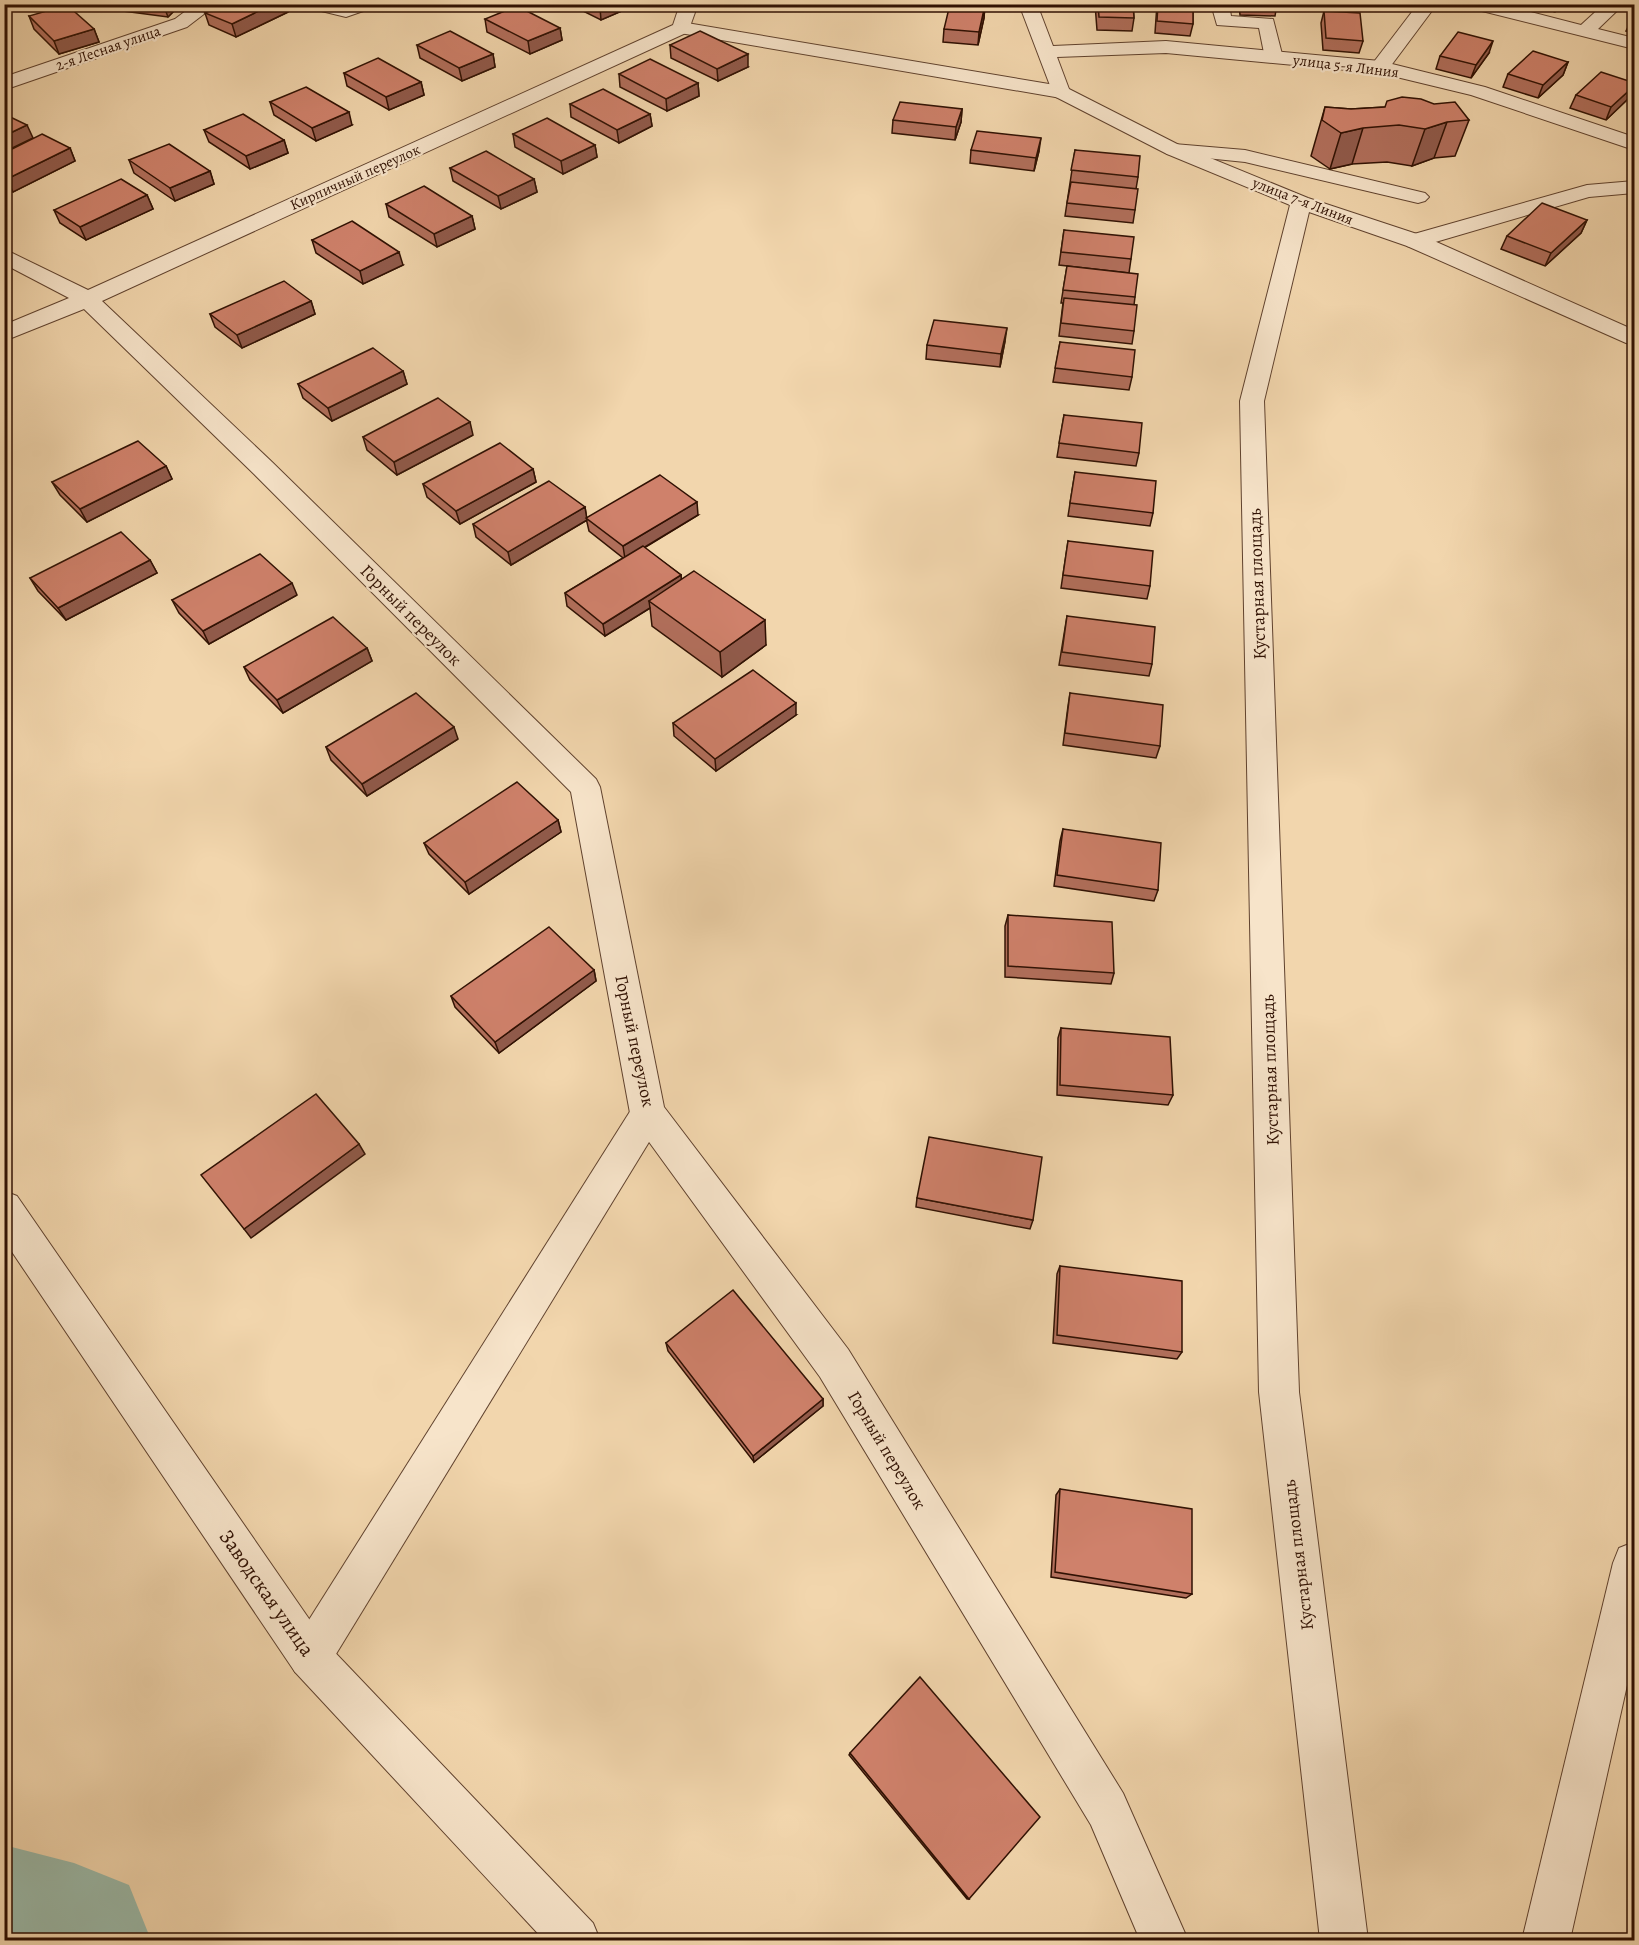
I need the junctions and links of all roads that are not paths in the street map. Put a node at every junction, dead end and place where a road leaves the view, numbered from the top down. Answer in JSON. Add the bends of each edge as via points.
{"nodes":[{"id":1,"x":208,"y":4,"type":"edge"},
{"id":2,"x":315,"y":4,"type":"edge"},
{"id":3,"x":366,"y":4,"type":"edge"},
{"id":4,"x":689,"y":4,"type":"edge"},
{"id":5,"x":1028,"y":4,"type":"edge"},
{"id":6,"x":1220,"y":4,"type":"edge"},
{"id":7,"x":1428,"y":4,"type":"edge"},
{"id":8,"x":1476,"y":4,"type":"edge"},
{"id":9,"x":1615,"y":4,"type":"edge"},
{"id":10,"x":681,"y":28,"type":"junction"},
{"id":11,"x":1587,"y":30,"type":"junction"},
{"id":12,"x":1635,"y":44,"type":"edge"},
{"id":13,"x":1046,"y":52,"type":"junction"},
{"id":14,"x":1274,"y":57,"type":"junction"},
{"id":15,"x":1380,"y":67,"type":"junction"},
{"id":16,"x":4,"y":84,"type":"edge"},
{"id":17,"x":1061,"y":92,"type":"junction"},
{"id":18,"x":1635,"y":144,"type":"edge"},
{"id":19,"x":1174,"y":150,"type":"junction"},
{"id":20,"x":1635,"y":187,"type":"edge"},
{"id":21,"x":1418,"y":197,"type":"dead end"},
{"id":22,"x":1301,"y":202,"type":"junction"},
{"id":23,"x":1415,"y":241,"type":"junction"},
{"id":24,"x":4,"y":255,"type":"edge"},
{"id":25,"x":87,"y":299,"type":"junction"},
{"id":26,"x":4,"y":334,"type":"edge"},
{"id":27,"x":1635,"y":338,"type":"edge"},
{"id":28,"x":648,"y":1113,"type":"junction"},
{"id":29,"x":4,"y":1208,"type":"edge"},
{"id":30,"x":1635,"y":1563,"type":"edge"},
{"id":31,"x":310,"y":1657,"type":"junction"},
{"id":32,"x":576,"y":1941,"type":"edge"},
{"id":33,"x":1164,"y":1941,"type":"edge"},
{"id":34,"x":1344,"y":1941,"type":"edge"},
{"id":35,"x":1546,"y":1941,"type":"edge"}],
"edges":[{"from":1,"to":16,"type":"street","name":"2-я Лесная улица","via":[[181,23]]},
{"from":2,"to":3,"type":"street","via":[[346,12]]},
{"from":4,"to":10,"type":"street"},
{"from":5,"to":13,"type":"street"},
{"from":6,"to":14,"type":"street","via":[[1223,21],[1267,23]]},
{"from":7,"to":15,"type":"street"},
{"from":8,"to":11,"type":"street"},
{"from":9,"to":11,"type":"street"},
{"from":10,"to":17,"type":"street","name":"улица 7-я Линия"},
{"from":10,"to":25,"type":"street","name":"Кирпичный переулок"},
{"from":11,"to":12,"type":"street"},
{"from":13,"to":14,"type":"street","name":"улица 5-я Линия","via":[[1166,47]]},
{"from":13,"to":17,"type":"street"},
{"from":14,"to":15,"type":"street","name":"улица 5-я Линия"},
{"from":15,"to":18,"type":"street","name":"улица 5-я Линия","via":[[1478,91]]},
{"from":17,"to":19,"type":"street","name":"улица 7-я Линия"},
{"from":19,"to":21,"type":"street","via":[[1245,156]]},
{"from":19,"to":22,"type":"street","name":"улица 7-я Линия"},
{"from":20,"to":23,"type":"street","via":[[1587,191]]},
{"from":22,"to":23,"type":"street","name":"улица 7-я Линия"},
{"from":22,"to":34,"type":"street","name":"Кустарная площадь","via":[[1252,401],[1279,1392]]},
{"from":23,"to":27,"type":"street","name":"улица 7-я Линия"},
{"from":24,"to":25,"type":"street","name":"Горный переулок"},
{"from":25,"to":26,"type":"street","name":"Кирпичный переулок"},
{"from":25,"to":28,"type":"street","name":"Горный переулок","via":[[585,787]]},
{"from":28,"to":31,"type":"street"},
{"from":28,"to":33,"type":"street","name":"Горный переулок","via":[[834,1363],[1107,1809]]},
{"from":29,"to":31,"type":"street","name":"Заводская улица"},
{"from":30,"to":35,"type":"street"},
{"from":31,"to":32,"type":"street","name":"Заводская улица"}]}
